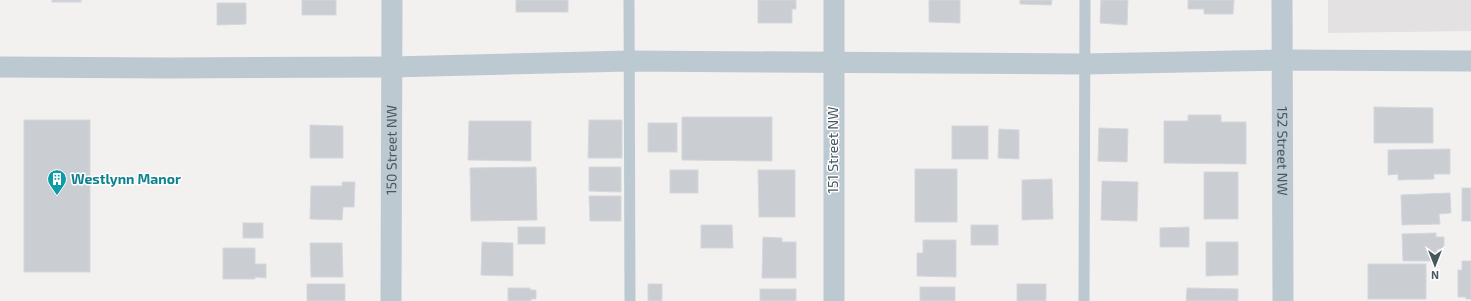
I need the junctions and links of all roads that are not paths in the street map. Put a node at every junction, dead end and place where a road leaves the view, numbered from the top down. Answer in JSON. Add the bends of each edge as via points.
{"nodes":[{"id":1,"x":392,"y":0,"type":"edge"},
{"id":2,"x":629,"y":0,"type":"edge"},
{"id":3,"x":834,"y":0,"type":"edge"},
{"id":4,"x":1085,"y":0,"type":"edge"},
{"id":5,"x":1282,"y":0,"type":"edge"},
{"id":6,"x":1283,"y":60,"type":"junction"},
{"id":7,"x":1471,"y":60,"type":"edge"},
{"id":8,"x":629,"y":61,"type":"junction"},
{"id":9,"x":833,"y":61,"type":"junction"},
{"id":10,"x":1085,"y":64,"type":"junction"},
{"id":11,"x":0,"y":67,"type":"edge"},
{"id":12,"x":392,"y":67,"type":"junction"},
{"id":13,"x":391,"y":301,"type":"edge"},
{"id":14,"x":630,"y":301,"type":"edge"},
{"id":15,"x":834,"y":301,"type":"edge"},
{"id":16,"x":1084,"y":301,"type":"edge"},
{"id":17,"x":1283,"y":301,"type":"edge"}],
"edges":[{"from":1,"to":12,"type":"street","name":"150 Street NW"},
{"from":2,"to":8,"type":"lane"},
{"from":3,"to":9,"type":"street","name":"151 Street NW"},
{"from":4,"to":10,"type":"lane"},
{"from":5,"to":6,"type":"street","name":"152 Street NW"},
{"from":6,"to":7,"type":"street"},
{"from":6,"to":10,"type":"street"},
{"from":6,"to":17,"type":"street","name":"152 Street NW"},
{"from":8,"to":9,"type":"street"},
{"from":8,"to":12,"type":"street"},
{"from":8,"to":14,"type":"lane"},
{"from":9,"to":10,"type":"street"},
{"from":9,"to":15,"type":"street","name":"151 Street NW"},
{"from":10,"to":16,"type":"lane"},
{"from":11,"to":12,"type":"street"},
{"from":12,"to":13,"type":"street","name":"150 Street NW"}]}
